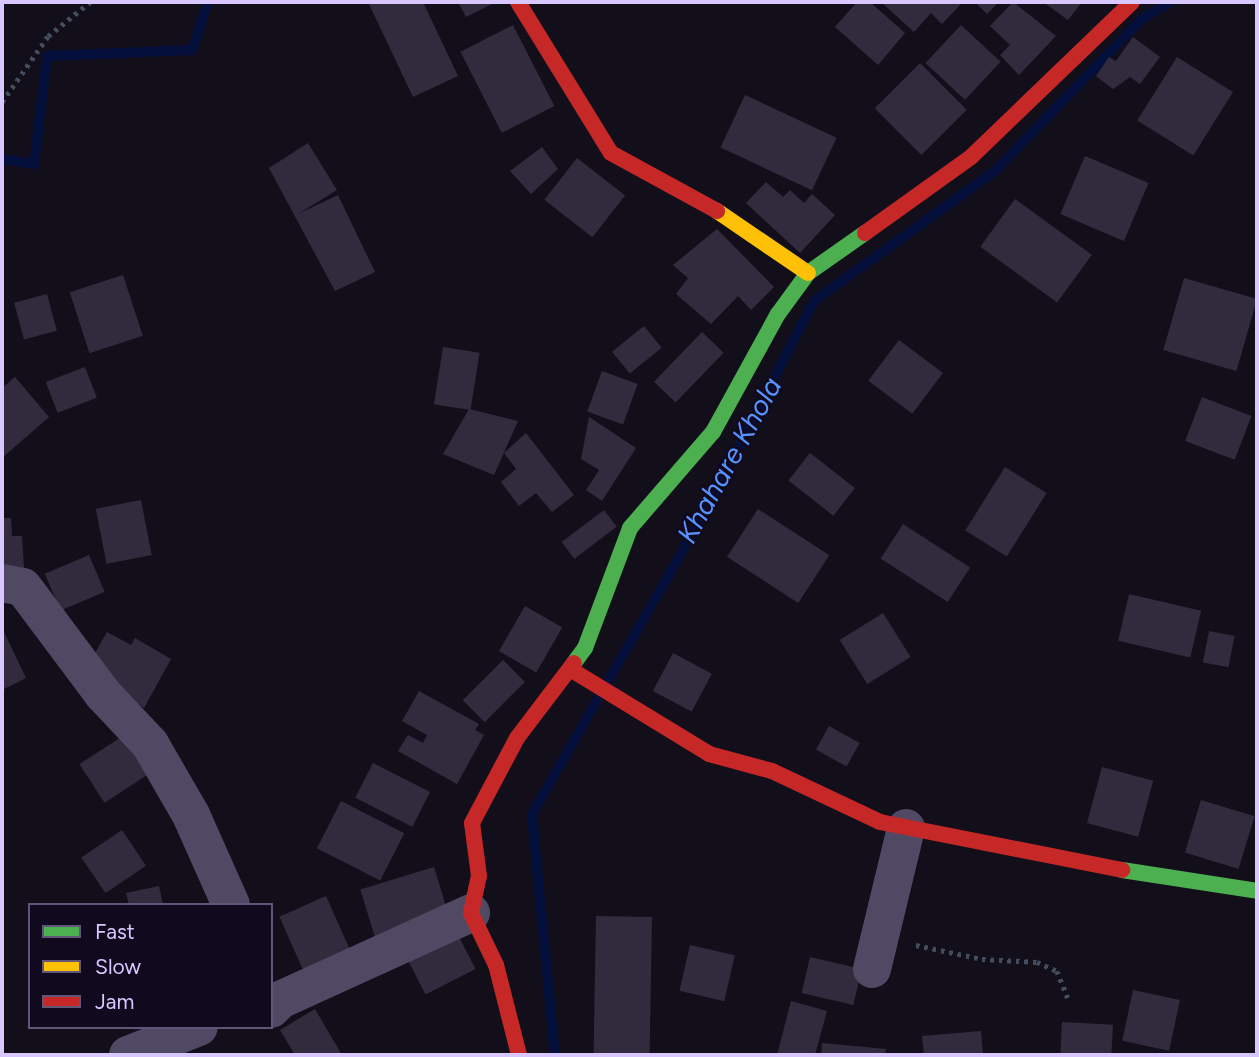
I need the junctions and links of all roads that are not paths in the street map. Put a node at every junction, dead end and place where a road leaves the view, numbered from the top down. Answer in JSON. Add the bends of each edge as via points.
{"nodes":[{"id":1,"x":518,"y":2,"type":"edge"},
{"id":2,"x":1132,"y":2,"type":"edge"},
{"id":3,"x":808,"y":273,"type":"junction"},
{"id":4,"x":2,"y":583,"type":"edge"},
{"id":5,"x":570,"y":669,"type":"junction"},
{"id":6,"x":906,"y":828,"type":"junction"},
{"id":7,"x":1257,"y":891,"type":"edge"},
{"id":8,"x":230,"y":903,"type":"edge"},
{"id":9,"x":471,"y":913,"type":"junction"},
{"id":10,"x":876,"y":953,"type":"road end"},
{"id":11,"x":274,"y":998,"type":"edge"},
{"id":12,"x":194,"y":1029,"type":"edge"},
{"id":13,"x":128,"y":1055,"type":"edge"},
{"id":14,"x":520,"y":1055,"type":"edge"}],
"edges":[{"from":1,"to":3,"type":"street","via":[[611,153],[719,212]]},
{"from":2,"to":3,"type":"street","via":[[971,157]]},
{"from":3,"to":5,"type":"street","via":[[778,314],[713,432],[630,528],[585,648]]},
{"from":4,"to":8,"type":"street","via":[[23,587],[103,694],[150,744],[191,815]]},
{"from":5,"to":6,"type":"street","via":[[709,754],[772,771],[880,822]]},
{"from":5,"to":9,"type":"street","via":[[517,738],[472,823],[479,876]]},
{"from":6,"to":7,"type":"street","via":[[1178,881]]},
{"from":6,"to":10,"type":"street"},
{"from":9,"to":11,"type":"street"},
{"from":9,"to":14,"type":"street","via":[[496,965]]},
{"from":12,"to":13,"type":"street"}]}
